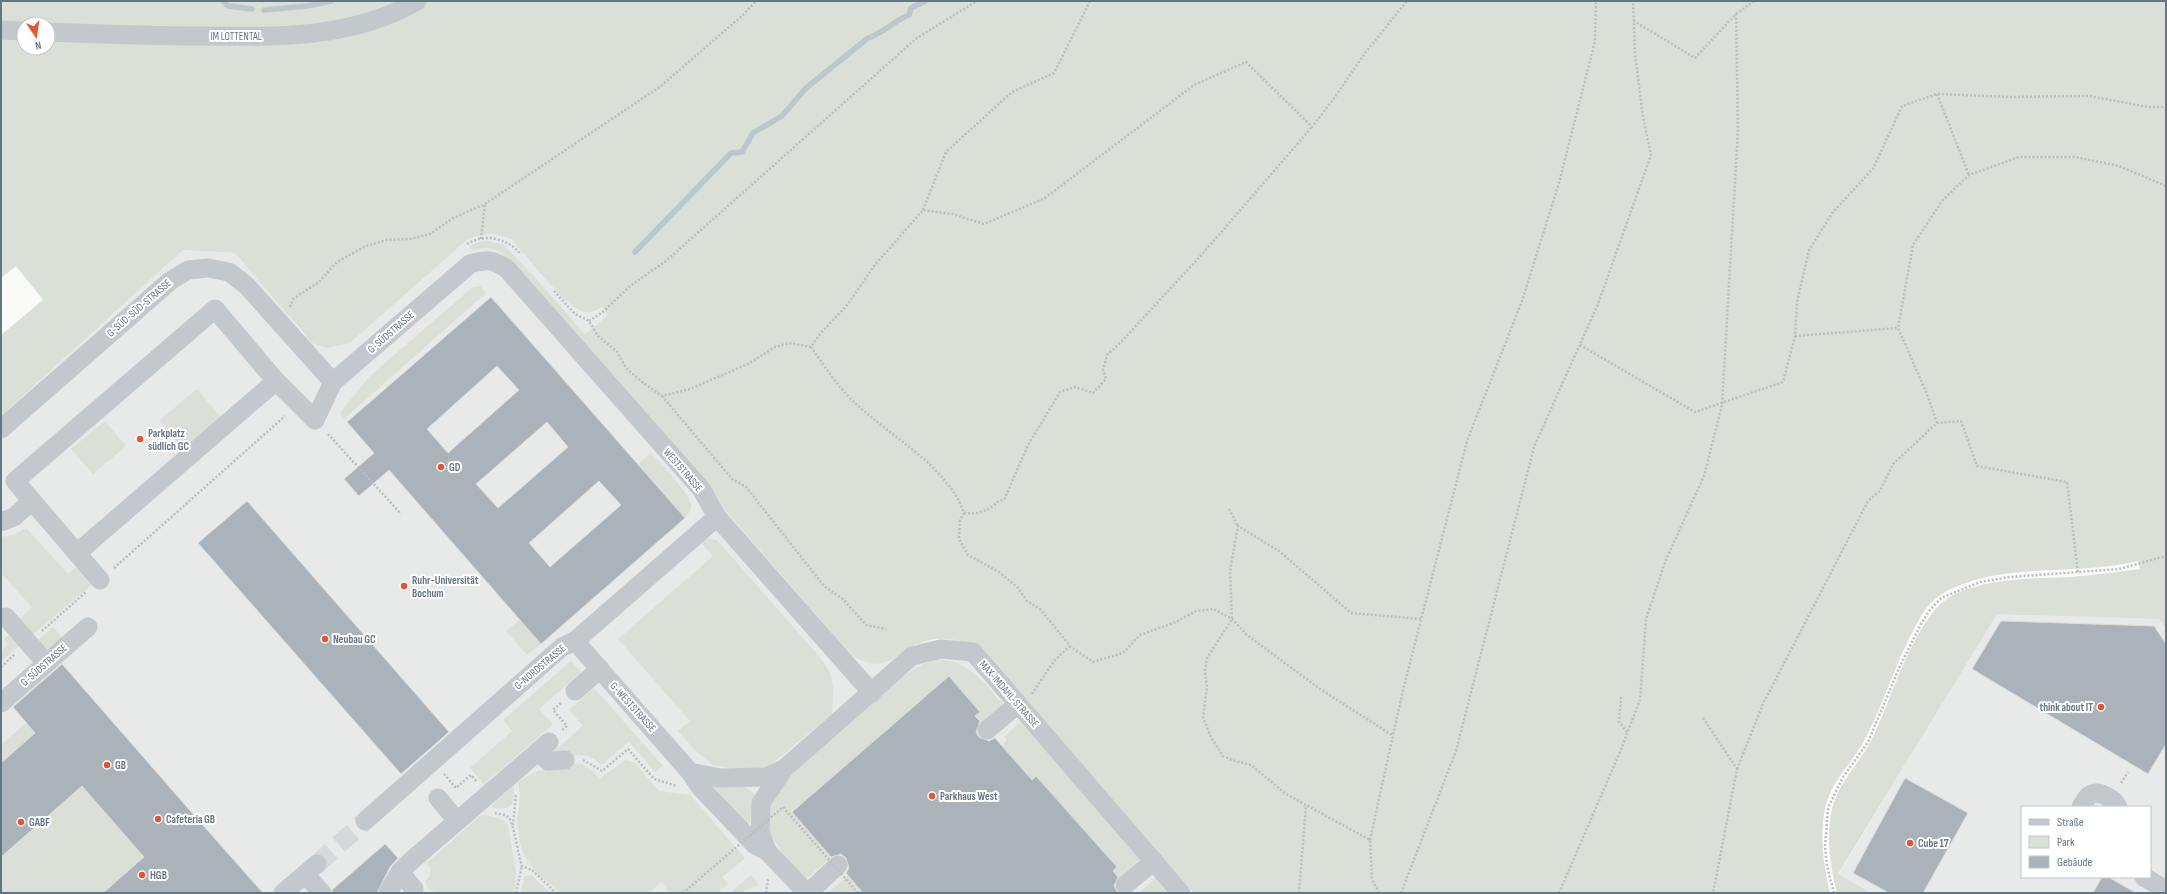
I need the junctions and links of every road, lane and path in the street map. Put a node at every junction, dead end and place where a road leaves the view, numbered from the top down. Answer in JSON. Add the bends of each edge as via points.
{"nodes":[{"id":1,"x":418,"y":1,"type":"edge"},
{"id":2,"x":756,"y":1,"type":"edge"},
{"id":3,"x":977,"y":1,"type":"edge"},
{"id":4,"x":1090,"y":1,"type":"edge"},
{"id":5,"x":1407,"y":1,"type":"edge"},
{"id":6,"x":1596,"y":1,"type":"edge"},
{"id":7,"x":1633,"y":1,"type":"edge"},
{"id":8,"x":1754,"y":1,"type":"edge"},
{"id":9,"x":1736,"y":14,"type":"junction"},
{"id":10,"x":1634,"y":21,"type":"junction"},
{"id":11,"x":1,"y":30,"type":"edge"},
{"id":12,"x":16,"y":31,"type":"edge"},
{"id":13,"x":56,"y":32,"type":"edge"},
{"id":14,"x":1937,"y":94,"type":"junction"},
{"id":15,"x":2166,"y":107,"type":"edge"},
{"id":16,"x":1312,"y":127,"type":"junction"},
{"id":17,"x":1969,"y":175,"type":"junction"},
{"id":18,"x":2166,"y":186,"type":"edge"},
{"id":19,"x":484,"y":204,"type":"junction"},
{"id":20,"x":923,"y":210,"type":"junction"},
{"id":21,"x":484,"y":260,"type":"junction"},
{"id":22,"x":282,"y":325,"type":"junction"},
{"id":23,"x":1898,"y":328,"type":"junction"},
{"id":24,"x":1795,"y":336,"type":"junction"},
{"id":25,"x":1580,"y":345,"type":"junction"},
{"id":26,"x":811,"y":347,"type":"junction"},
{"id":27,"x":276,"y":380,"type":"junction"},
{"id":28,"x":333,"y":382,"type":"junction"},
{"id":29,"x":662,"y":396,"type":"junction"},
{"id":30,"x":1722,"y":405,"type":"junction"},
{"id":31,"x":288,"y":414,"type":"dead end"},
{"id":32,"x":315,"y":420,"type":"junction"},
{"id":33,"x":1937,"y":423,"type":"junction"},
{"id":34,"x":1,"y":429,"type":"edge"},
{"id":35,"x":32,"y":501,"type":"junction"},
{"id":36,"x":1229,"y":509,"type":"dead end"},
{"id":37,"x":964,"y":513,"type":"junction"},
{"id":38,"x":401,"y":514,"type":"dead end"},
{"id":39,"x":718,"y":517,"type":"junction"},
{"id":40,"x":1,"y":522,"type":"edge"},
{"id":41,"x":1238,"y":526,"type":"junction"},
{"id":42,"x":77,"y":553,"type":"junction"},
{"id":43,"x":2166,"y":556,"type":"edge"},
{"id":44,"x":2078,"y":573,"type":"junction"},
{"id":45,"x":100,"y":580,"type":"junction"},
{"id":46,"x":3,"y":616,"type":"edge"},
{"id":47,"x":1422,"y":619,"type":"junction"},
{"id":48,"x":1232,"y":620,"type":"junction"},
{"id":49,"x":88,"y":627,"type":"dead end"},
{"id":50,"x":886,"y":629,"type":"dead end"},
{"id":51,"x":575,"y":641,"type":"junction"},
{"id":52,"x":28,"y":642,"type":"junction"},
{"id":53,"x":1070,"y":646,"type":"junction"},
{"id":54,"x":46,"y":663,"type":"junction"},
{"id":55,"x":1,"y":666,"type":"edge"},
{"id":56,"x":600,"y":669,"type":"junction"},
{"id":57,"x":872,"y":693,"type":"junction"},
{"id":58,"x":569,"y":696,"type":"joint"},
{"id":59,"x":1621,"y":697,"type":"dead end"},
{"id":60,"x":1,"y":703,"type":"edge"},
{"id":61,"x":1019,"y":705,"type":"junction"},
{"id":62,"x":1703,"y":718,"type":"dead end"},
{"id":63,"x":988,"y":730,"type":"dead end"},
{"id":64,"x":1627,"y":733,"type":"junction"},
{"id":65,"x":1392,"y":735,"type":"junction"},
{"id":66,"x":549,"y":742,"type":"junction"},
{"id":67,"x":565,"y":760,"type":"joint"},
{"id":68,"x":784,"y":769,"type":"junction"},
{"id":69,"x":1737,"y":769,"type":"junction"},
{"id":70,"x":468,"y":778,"type":"dead end"},
{"id":71,"x":686,"y":780,"type":"junction"},
{"id":72,"x":451,"y":802,"type":"junction"},
{"id":73,"x":1306,"y":805,"type":"junction"},
{"id":74,"x":2082,"y":806,"type":"edge"},
{"id":75,"x":2118,"y":806,"type":"edge"},
{"id":76,"x":515,"y":808,"type":"dead end"},
{"id":77,"x":506,"y":816,"type":"dead end"},
{"id":78,"x":365,"y":821,"type":"tunnel mouth"},
{"id":79,"x":513,"y":825,"type":"junction"},
{"id":80,"x":1370,"y":840,"type":"junction"},
{"id":81,"x":767,"y":851,"type":"junction"},
{"id":82,"x":1154,"y":861,"type":"junction"},
{"id":83,"x":838,"y":865,"type":"dead end"},
{"id":84,"x":522,"y":866,"type":"junction"},
{"id":85,"x":400,"y":872,"type":"junction"},
{"id":86,"x":768,"y":876,"type":"dead end"},
{"id":87,"x":2146,"y":878,"type":"edge"},
{"id":88,"x":1125,"y":885,"type":"dead end"},
{"id":89,"x":414,"y":889,"type":"dead end"},
{"id":90,"x":2166,"y":890,"type":"edge"},
{"id":91,"x":284,"y":893,"type":"edge"},
{"id":92,"x":322,"y":893,"type":"edge"},
{"id":93,"x":388,"y":893,"type":"edge"},
{"id":94,"x":516,"y":893,"type":"edge"},
{"id":95,"x":556,"y":893,"type":"edge"},
{"id":96,"x":683,"y":893,"type":"edge"},
{"id":97,"x":766,"y":893,"type":"edge"},
{"id":98,"x":807,"y":893,"type":"edge"},
{"id":99,"x":858,"y":893,"type":"edge"},
{"id":100,"x":1181,"y":893,"type":"edge"},
{"id":101,"x":1299,"y":893,"type":"edge"},
{"id":102,"x":1379,"y":893,"type":"edge"},
{"id":103,"x":1401,"y":893,"type":"edge"},
{"id":104,"x":1559,"y":893,"type":"edge"},
{"id":105,"x":1713,"y":893,"type":"edge"},
{"id":106,"x":1834,"y":893,"type":"edge"}],
"edges":[{"from":1,"to":13,"type":"street","name":"IM LOTTENTAL","via":[[354,26],[306,35],[163,36]]},
{"from":2,"to":19,"type":"path","via":[[660,86]]},
{"from":3,"to":29,"type":"path","via":[[917,38],[666,261],[630,286],[589,321],[598,336],[618,352],[626,368]]},
{"from":4,"to":20,"type":"path","via":[[1054,73],[1012,92],[946,152]]},
{"from":5,"to":16,"type":"path","via":[[1365,53]]},
{"from":6,"to":47,"type":"path","via":[[1594,41],[1559,183],[1522,301],[1467,441]]},
{"from":7,"to":10,"type":"path"},
{"from":8,"to":9,"type":"path"},
{"from":9,"to":10,"type":"path","via":[[1695,58]]},
{"from":9,"to":30,"type":"path","via":[[1738,130]]},
{"from":10,"to":25,"type":"path","via":[[1643,117],[1651,155],[1598,304]]},
{"from":11,"to":12,"type":"street"},
{"from":14,"to":15,"type":"path","via":[[2009,97],[2090,96],[2148,107]]},
{"from":14,"to":17,"type":"path"},
{"from":14,"to":24,"type":"path","via":[[1902,106],[1873,170],[1832,212],[1809,250],[1797,302]]},
{"from":16,"to":20,"type":"path","via":[[1246,62],[1194,85],[1045,198],[984,224],[952,214]]},
{"from":16,"to":37,"type":"path","via":[[1205,251],[1107,355],[1103,370],[1106,380],[1093,393],[1075,387],[1060,392],[1028,445],[1004,500],[975,514]]},
{"from":17,"to":18,"type":"path","via":[[2019,157],[2075,157],[2119,166]]},
{"from":17,"to":23,"type":"path","via":[[1942,201],[1913,245]]},
{"from":19,"to":21,"type":"path","via":[[481,244]]},
{"from":19,"to":22,"type":"path","via":[[453,218],[430,234],[409,239],[387,240],[366,246],[338,262],[319,282],[293,299]]},
{"from":20,"to":26,"type":"path","via":[[874,266],[848,304]]},
{"from":21,"to":28,"type":"street","name":"G-SÜDSTRASSE","via":[[470,264]]},
{"from":21,"to":39,"type":"street","name":"WESTSTRASSE","via":[[496,262],[507,269],[702,490]]},
{"from":22,"to":28,"type":"street","name":"G-SÜD-SÜD-STRASSE"},
{"from":22,"to":34,"type":"street","name":"G-SÜD-SÜD-STRASSE","via":[[247,286],[229,272],[208,268],[188,270],[170,281]]},
{"from":23,"to":24,"type":"path"},
{"from":23,"to":33,"type":"path"},
{"from":24,"to":30,"type":"path","via":[[1783,382]]},
{"from":25,"to":30,"type":"path","via":[[1695,412]]},
{"from":25,"to":103,"type":"path","via":[[1534,447],[1456,751]]},
{"from":26,"to":29,"type":"path","via":[[789,343],[775,347],[748,364],[690,389]]},
{"from":26,"to":37,"type":"path","via":[[853,402],[942,478],[959,500]]},
{"from":27,"to":32,"type":"street"},
{"from":27,"to":35,"type":"street","via":[[215,309],[15,481]]},
{"from":27,"to":42,"type":"street"},
{"from":28,"to":32,"type":"street","name":"G-SÜDSTRASSE"},
{"from":29,"to":50,"type":"path","via":[[732,479],[746,487],[824,586],[843,599],[866,625]]},
{"from":30,"to":64,"type":"path","via":[[1704,476],[1665,562],[1646,619],[1640,700]]},
{"from":31,"to":45,"type":"path"},
{"from":32,"to":38,"type":"path"},
{"from":33,"to":44,"type":"path","via":[[1961,421],[1977,466],[2066,482]]},
{"from":33,"to":69,"type":"path","via":[[1893,464],[1880,491],[1868,501],[1763,704]]},
{"from":35,"to":40,"type":"street","via":[[14,516]]},
{"from":35,"to":42,"type":"street"},
{"from":36,"to":41,"type":"path"},
{"from":37,"to":53,"type":"path","via":[[960,520],[960,539],[968,555],[999,572],[1018,588],[1027,601],[1040,609]]},
{"from":39,"to":51,"type":"street","name":"G-NORDSTRASSE"},
{"from":39,"to":57,"type":"street","name":"WESTSTRASSE"},
{"from":41,"to":47,"type":"path","via":[[1280,551],[1350,613]]},
{"from":41,"to":48,"type":"path","via":[[1230,572]]},
{"from":42,"to":45,"type":"street"},
{"from":43,"to":44,"type":"path","via":[[2119,569]]},
{"from":44,"to":106,"type":"path","via":[[2010,577],[1980,582],[1941,598],[1929,611],[1900,666],[1868,742],[1843,777],[1828,808],[1825,847]]},
{"from":45,"to":52,"type":"path"},
{"from":46,"to":52,"type":"street"},
{"from":47,"to":65,"type":"path"},
{"from":48,"to":53,"type":"path","via":[[1214,609],[1196,611],[1176,622],[1140,635],[1123,653],[1093,662]]},
{"from":48,"to":65,"type":"path","via":[[1247,635],[1320,689]]},
{"from":48,"to":73,"type":"path","via":[[1208,658],[1203,717],[1211,737],[1223,756],[1251,765],[1286,794]]},
{"from":49,"to":54,"type":"street","name":"G-SÜDSTRASSE"},
{"from":51,"to":56,"type":"street","name":"G-WESTSTRASSE"},
{"from":51,"to":78,"type":"street","name":"G-NORDSTRASSE","via":[[562,647]]},
{"from":52,"to":54,"type":"street"},
{"from":52,"to":55,"type":"path"},
{"from":53,"to":61,"type":"path","via":[[1054,661],[1029,697]]},
{"from":54,"to":60,"type":"street","name":"G-SÜDSTRASSE"},
{"from":56,"to":58,"type":"street"},
{"from":56,"to":71,"type":"street","name":"G-WESTSTRASSE","via":[[665,743]]},
{"from":57,"to":61,"type":"street","name":"MAX-IMDAHL-STRASSE","via":[[912,656],[941,649],[973,652]]},
{"from":57,"to":68,"type":"street","name":"MAX-IMDAHL-STRASSE"},
{"from":58,"to":66,"type":"path","via":[[553,710],[567,726]]},
{"from":59,"to":64,"type":"path","via":[[1619,722]]},
{"from":61,"to":63,"type":"street"},
{"from":61,"to":82,"type":"street","name":"MAX-IMDAHL-STRASSE"},
{"from":62,"to":69,"type":"path"},
{"from":64,"to":104,"type":"path"},
{"from":65,"to":80,"type":"path"},
{"from":66,"to":67,"type":"street","via":[[548,762]]},
{"from":66,"to":72,"type":"street","via":[[482,807]]},
{"from":67,"to":71,"type":"path","via":[[585,760],[602,771],[628,749],[654,779]]},
{"from":68,"to":71,"type":"street","name":"MAX-IMDAHL-STRASSE","via":[[766,777]]},
{"from":68,"to":81,"type":"street","name":"MAX-IMDAHL-STRASSE","via":[[761,803],[760,831]]},
{"from":69,"to":105,"type":"path"},
{"from":70,"to":72,"type":"path","via":[[456,788]]},
{"from":71,"to":81,"type":"street","name":"MAX-IMDAHL-STRASSE","via":[[701,788],[755,845]]},
{"from":72,"to":85,"type":"street"},
{"from":73,"to":80,"type":"path"},
{"from":73,"to":101,"type":"path"},
{"from":74,"to":75,"type":"street","via":[[2092,793],[2099,792],[2115,801]]},
{"from":76,"to":79,"type":"path"},
{"from":77,"to":79,"type":"path"},
{"from":79,"to":84,"type":"path","via":[[516,849]]},
{"from":80,"to":102,"type":"path","via":[[1372,879]]},
{"from":81,"to":98,"type":"street","name":"MAX-IMDAHL-STRASSE"},
{"from":82,"to":88,"type":"street"},
{"from":82,"to":100,"type":"street","name":"MAX-IMDAHL-STRASSE"},
{"from":83,"to":98,"type":"street"},
{"from":84,"to":94,"type":"path"},
{"from":84,"to":95,"type":"path","via":[[532,870]]},
{"from":85,"to":89,"type":"street"},
{"from":85,"to":93,"type":"street"},
{"from":86,"to":97,"type":"path"},
{"from":87,"to":90,"type":"street"},
{"from":91,"to":92,"type":"street","via":[[311,869]]},
{"from":96,"to":99,"type":"path","bridge":true,"via":[[783,807]]}]}
